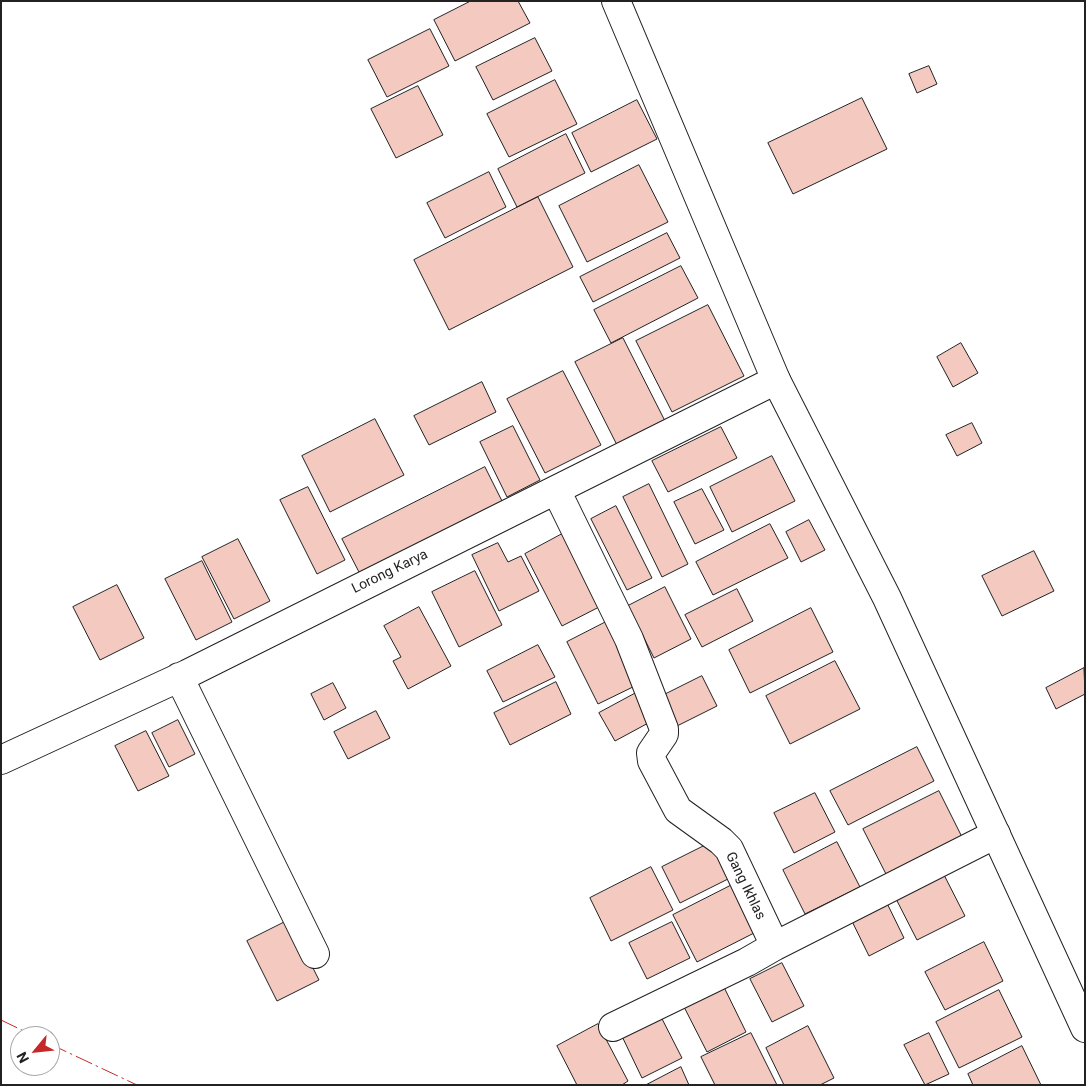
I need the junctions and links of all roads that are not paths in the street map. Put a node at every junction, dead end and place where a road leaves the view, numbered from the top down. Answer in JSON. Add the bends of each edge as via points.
{"nodes":[{"id":1,"x":616,"y":1,"type":"edge"},
{"id":2,"x":776,"y":380,"type":"junction"},
{"id":3,"x":556,"y":490,"type":"junction"},
{"id":4,"x":191,"y":671,"type":"junction"},
{"id":5,"x":1,"y":760,"type":"edge"},
{"id":6,"x":996,"y":834,"type":"junction"},
{"id":7,"x":775,"y":946,"type":"junction"},
{"id":8,"x":314,"y":954,"type":"dead end"},
{"id":9,"x":614,"y":1028,"type":"dead end"},
{"id":10,"x":1085,"y":1028,"type":"edge"}],
"edges":[{"from":1,"to":2,"type":"street"},
{"from":2,"to":3,"type":"street","name":"Lorong Karya"},
{"from":2,"to":6,"type":"street","via":[[887,598]]},
{"from":3,"to":4,"type":"street","name":"Lorong Karya"},
{"from":3,"to":7,"type":"street","name":"Gang Ikhlas","via":[[629,639],[664,729],[651,753],[652,761],[678,810],[729,849]]},
{"from":4,"to":5,"type":"street","name":"Lorong Karya"},
{"from":4,"to":8,"type":"street"},
{"from":6,"to":7,"type":"street"},
{"from":6,"to":10,"type":"street"},
{"from":7,"to":9,"type":"street"}]}
